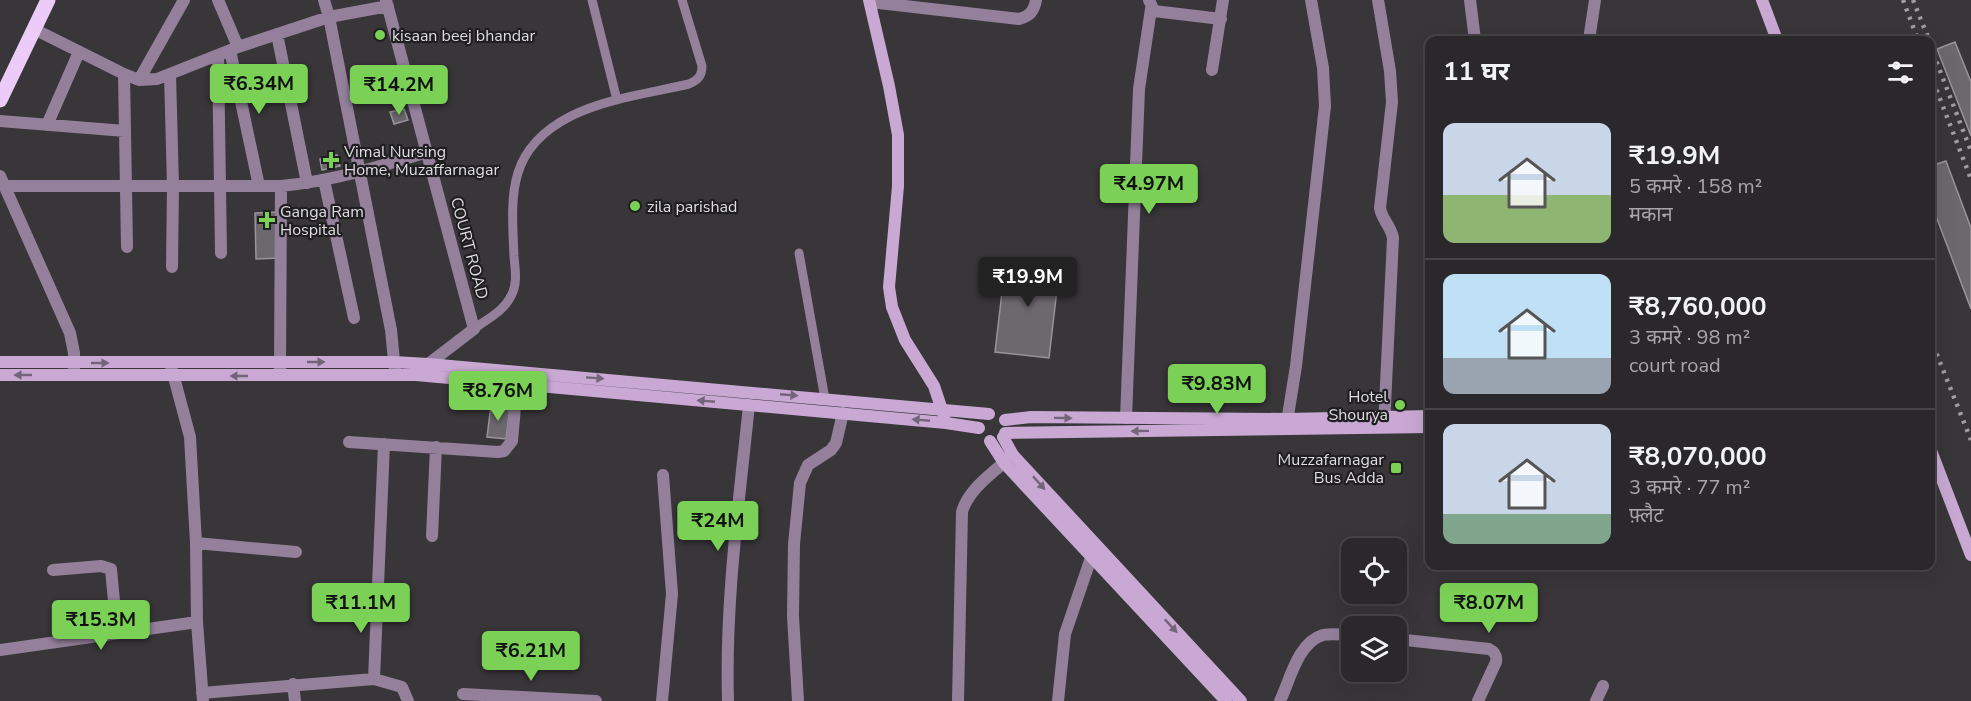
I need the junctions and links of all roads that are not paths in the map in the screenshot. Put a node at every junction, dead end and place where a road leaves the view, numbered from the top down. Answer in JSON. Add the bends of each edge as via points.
{"nodes":[{"id":1,"x":48,"y":0,"type":"edge"},
{"id":2,"x":184,"y":0,"type":"edge"},
{"id":3,"x":218,"y":0,"type":"edge"},
{"id":4,"x":324,"y":0,"type":"edge"},
{"id":5,"x":592,"y":0,"type":"edge"},
{"id":6,"x":682,"y":0,"type":"edge"},
{"id":7,"x":1036,"y":0,"type":"edge"},
{"id":8,"x":1223,"y":0,"type":"edge"},
{"id":9,"x":1311,"y":0,"type":"edge"},
{"id":10,"x":1378,"y":0,"type":"edge"},
{"id":11,"x":1470,"y":0,"type":"edge"},
{"id":12,"x":1595,"y":0,"type":"edge"},
{"id":13,"x":1762,"y":0,"type":"edge"},
{"id":14,"x":870,"y":1,"type":"edge"},
{"id":15,"x":387,"y":3,"type":"edge"},
{"id":16,"x":1150,"y":4,"type":"edge"},
{"id":17,"x":329,"y":17,"type":"junction"},
{"id":18,"x":1221,"y":19,"type":"junction"},
{"id":19,"x":34,"y":29,"type":"junction"},
{"id":20,"x":277,"y":34,"type":"junction"},
{"id":21,"x":1474,"y":36,"type":"edge"},
{"id":22,"x":1590,"y":36,"type":"edge"},
{"id":23,"x":1776,"y":36,"type":"edge"},
{"id":24,"x":229,"y":50,"type":"junction"},
{"id":25,"x":79,"y":52,"type":"junction"},
{"id":26,"x":1212,"y":70,"type":"dead end"},
{"id":27,"x":124,"y":74,"type":"junction"},
{"id":28,"x":170,"y":74,"type":"junction"},
{"id":29,"x":139,"y":80,"type":"junction"},
{"id":30,"x":0,"y":93,"type":"edge"},
{"id":31,"x":0,"y":100,"type":"edge"},
{"id":32,"x":617,"y":100,"type":"junction"},
{"id":33,"x":0,"y":121,"type":"edge"},
{"id":34,"x":47,"y":125,"type":"junction"},
{"id":35,"x":125,"y":131,"type":"junction"},
{"id":36,"x":428,"y":152,"type":"junction"},
{"id":37,"x":360,"y":172,"type":"junction"},
{"id":38,"x":324,"y":180,"type":"junction"},
{"id":39,"x":2,"y":181,"type":"edge"},
{"id":40,"x":307,"y":183,"type":"junction"},
{"id":41,"x":126,"y":186,"type":"junction"},
{"id":42,"x":173,"y":186,"type":"junction"},
{"id":43,"x":222,"y":186,"type":"junction"},
{"id":44,"x":259,"y":186,"type":"junction"},
{"id":45,"x":281,"y":186,"type":"junction"},
{"id":46,"x":126,"y":247,"type":"dead end"},
{"id":47,"x":222,"y":253,"type":"dead end"},
{"id":48,"x":799,"y":253,"type":"dead end"},
{"id":49,"x":172,"y":267,"type":"dead end"},
{"id":50,"x":354,"y":318,"type":"dead end"},
{"id":51,"x":474,"y":329,"type":"junction"},
{"id":52,"x":0,"y":362,"type":"edge"},
{"id":53,"x":170,"y":362,"type":"junction"},
{"id":54,"x":279,"y":362,"type":"junction"},
{"id":55,"x":428,"y":364,"type":"junction"},
{"id":56,"x":74,"y":369,"type":"junction"},
{"id":57,"x":395,"y":369,"type":"junction"},
{"id":58,"x":518,"y":372,"type":"junction"},
{"id":59,"x":0,"y":375,"type":"edge"},
{"id":60,"x":416,"y":375,"type":"junction"},
{"id":61,"x":174,"y":376,"type":"junction"},
{"id":62,"x":280,"y":376,"type":"junction"},
{"id":63,"x":518,"y":386,"type":"junction"},
{"id":64,"x":825,"y":399,"type":"junction"},
{"id":65,"x":749,"y":405,"type":"junction"},
{"id":66,"x":943,"y":410,"type":"junction"},
{"id":67,"x":843,"y":413,"type":"junction"},
{"id":68,"x":989,"y":414,"type":"junction"},
{"id":69,"x":1425,"y":417,"type":"edge"},
{"id":70,"x":1126,"y":418,"type":"junction"},
{"id":71,"x":1005,"y":420,"type":"junction"},
{"id":72,"x":1384,"y":422,"type":"junction"},
{"id":73,"x":946,"y":423,"type":"junction"},
{"id":74,"x":1287,"y":424,"type":"junction"},
{"id":75,"x":1425,"y":426,"type":"edge"},
{"id":76,"x":979,"y":428,"type":"junction"},
{"id":77,"x":1004,"y":435,"type":"junction"},
{"id":78,"x":990,"y":441,"type":"junction"},
{"id":79,"x":349,"y":442,"type":"dead end"},
{"id":80,"x":384,"y":444,"type":"junction"},
{"id":81,"x":436,"y":447,"type":"junction"},
{"id":82,"x":1009,"y":459,"type":"junction"},
{"id":83,"x":1935,"y":460,"type":"edge"},
{"id":84,"x":663,"y":475,"type":"dead end"},
{"id":85,"x":432,"y":536,"type":"dead end"},
{"id":86,"x":196,"y":543,"type":"junction"},
{"id":87,"x":1093,"y":551,"type":"junction"},
{"id":88,"x":296,"y":552,"type":"dead end"},
{"id":89,"x":1971,"y":555,"type":"edge"},
{"id":90,"x":53,"y":570,"type":"dead end"},
{"id":91,"x":197,"y":622,"type":"junction"},
{"id":92,"x":117,"y":633,"type":"junction"},
{"id":93,"x":1341,"y":635,"type":"edge"},
{"id":94,"x":1407,"y":640,"type":"edge"},
{"id":95,"x":0,"y":650,"type":"edge"},
{"id":96,"x":374,"y":679,"type":"junction"},
{"id":97,"x":293,"y":684,"type":"junction"},
{"id":98,"x":1603,"y":686,"type":"dead end"},
{"id":99,"x":463,"y":694,"type":"dead end"},
{"id":100,"x":202,"y":697,"type":"edge"},
{"id":101,"x":538,"y":699,"type":"edge"},
{"id":102,"x":295,"y":701,"type":"edge"},
{"id":103,"x":408,"y":701,"type":"edge"},
{"id":104,"x":596,"y":701,"type":"edge"},
{"id":105,"x":662,"y":701,"type":"edge"},
{"id":106,"x":728,"y":701,"type":"edge"},
{"id":107,"x":798,"y":701,"type":"edge"},
{"id":108,"x":958,"y":701,"type":"edge"},
{"id":109,"x":1058,"y":701,"type":"edge"},
{"id":110,"x":1226,"y":701,"type":"edge"},
{"id":111,"x":1241,"y":701,"type":"edge"},
{"id":112,"x":1280,"y":701,"type":"edge"},
{"id":113,"x":1478,"y":701,"type":"edge"},
{"id":114,"x":1596,"y":701,"type":"edge"}],
"edges":[{"from":1,"to":19,"type":"main road"},
{"from":2,"to":29,"type":"street"},
{"from":3,"to":24,"type":"street"},
{"from":4,"to":17,"type":"street"},
{"from":5,"to":32,"type":"lane"},
{"from":6,"to":32,"type":"lane","via":[[702,66],[698,80]]},
{"from":7,"to":14,"type":"street","via":[[1028,17],[1019,19]]},
{"from":8,"to":18,"type":"street"},
{"from":9,"to":74,"type":"street","via":[[1325,106]]},
{"from":10,"to":72,"type":"street","via":[[1392,102],[1380,208],[1393,238]]},
{"from":11,"to":21,"type":"street"},
{"from":12,"to":22,"type":"street"},
{"from":13,"to":23,"type":"street"},
{"from":14,"to":66,"type":"street","via":[[898,135],[898,186],[889,287],[892,307]]},
{"from":15,"to":17,"type":"street"},
{"from":15,"to":36,"type":"street","name":"COURT ROAD"},
{"from":16,"to":18,"type":"street","via":[[1154,11]]},
{"from":16,"to":70,"type":"street","via":[[1139,89]]},
{"from":17,"to":20,"type":"street"},
{"from":17,"to":37,"type":"street"},
{"from":18,"to":26,"type":"street"},
{"from":19,"to":25,"type":"street"},
{"from":19,"to":30,"type":"street"},
{"from":19,"to":31,"type":"main road"},
{"from":20,"to":24,"type":"street"},
{"from":20,"to":40,"type":"street"},
{"from":24,"to":28,"type":"street"},
{"from":24,"to":43,"type":"street"},
{"from":24,"to":44,"type":"street"},
{"from":25,"to":27,"type":"street"},
{"from":25,"to":34,"type":"street"},
{"from":27,"to":29,"type":"street"},
{"from":27,"to":35,"type":"street"},
{"from":28,"to":29,"type":"street"},
{"from":28,"to":42,"type":"street"},
{"from":32,"to":51,"type":"lane","via":[[572,116],[548,130],[531,148],[517,173],[512,193],[516,280],[512,295],[503,308]]},
{"from":33,"to":34,"type":"street"},
{"from":34,"to":35,"type":"street"},
{"from":35,"to":41,"type":"street"},
{"from":36,"to":37,"type":"street"},
{"from":36,"to":51,"type":"street","name":"COURT ROAD"},
{"from":37,"to":38,"type":"street"},
{"from":37,"to":57,"type":"street"},
{"from":38,"to":40,"type":"street"},
{"from":38,"to":50,"type":"street"},
{"from":39,"to":41,"type":"street"},
{"from":39,"to":56,"type":"street","via":[[70,333]]},
{"from":40,"to":45,"type":"street"},
{"from":41,"to":42,"type":"street"},
{"from":41,"to":46,"type":"street"},
{"from":42,"to":43,"type":"street"},
{"from":42,"to":49,"type":"street"},
{"from":43,"to":44,"type":"street"},
{"from":43,"to":47,"type":"street"},
{"from":44,"to":45,"type":"street"},
{"from":45,"to":54,"type":"street"},
{"from":48,"to":64,"type":"lane"},
{"from":51,"to":55,"type":"street"},
{"from":52,"to":56,"type":"street"},
{"from":53,"to":54,"type":"street"},
{"from":56,"to":53,"type":"street","one_way":true},
{"from":53,"to":61,"type":"street"},
{"from":54,"to":57,"type":"street","one_way":true},
{"from":54,"to":62,"type":"street"},
{"from":55,"to":57,"type":"street"},
{"from":55,"to":58,"type":"street"},
{"from":55,"to":60,"type":"street"},
{"from":56,"to":59,"type":"street","one_way":true},
{"from":56,"to":61,"type":"street"},
{"from":57,"to":60,"type":"street"},
{"from":57,"to":62,"type":"street"},
{"from":58,"to":63,"type":"street"},
{"from":58,"to":64,"type":"street","one_way":true},
{"from":60,"to":63,"type":"street"},
{"from":62,"to":61,"type":"street","one_way":true},
{"from":61,"to":86,"type":"street","via":[[190,437]]},
{"from":65,"to":63,"type":"street","one_way":true},
{"from":63,"to":81,"type":"street","via":[[509,448],[498,452]]},
{"from":64,"to":66,"type":"street"},
{"from":65,"to":67,"type":"street"},
{"from":65,"to":106,"type":"street","via":[[732,559]]},
{"from":66,"to":68,"type":"street"},
{"from":66,"to":73,"type":"street"},
{"from":73,"to":67,"type":"street","one_way":true},
{"from":67,"to":107,"type":"street","via":[[836,443],[808,465],[800,483],[793,616]]},
{"from":68,"to":71,"type":"street","via":[[998,414]]},
{"from":68,"to":76,"type":"street","via":[[981,419]]},
{"from":69,"to":72,"type":"street"},
{"from":71,"to":70,"type":"street","one_way":true},
{"from":70,"to":74,"type":"street"},
{"from":71,"to":77,"type":"street"},
{"from":72,"to":74,"type":"street"},
{"from":72,"to":75,"type":"street"},
{"from":73,"to":76,"type":"street"},
{"from":74,"to":77,"type":"street","one_way":true},
{"from":76,"to":78,"type":"street"},
{"from":77,"to":78,"type":"street"},
{"from":77,"to":82,"type":"street"},
{"from":78,"to":82,"type":"street"},
{"from":79,"to":80,"type":"street"},
{"from":80,"to":81,"type":"street"},
{"from":80,"to":96,"type":"street"},
{"from":81,"to":85,"type":"street"},
{"from":82,"to":87,"type":"street"},
{"from":82,"to":108,"type":"street","via":[[964,502]]},
{"from":83,"to":89,"type":"street"},
{"from":84,"to":105,"type":"street","via":[[672,594]]},
{"from":86,"to":88,"type":"street"},
{"from":86,"to":91,"type":"street"},
{"from":87,"to":109,"type":"street","via":[[1065,634]]},
{"from":87,"to":110,"type":"street"},
{"from":87,"to":111,"type":"street","one_way":true},
{"from":90,"to":92,"type":"street","via":[[101,566],[111,569]]},
{"from":91,"to":92,"type":"street"},
{"from":91,"to":100,"type":"street"},
{"from":92,"to":95,"type":"street"},
{"from":93,"to":112,"type":"street","via":[[1326,634],[1309,643]]},
{"from":94,"to":113,"type":"street","via":[[1495,652],[1496,662]]},
{"from":96,"to":97,"type":"street"},
{"from":96,"to":103,"type":"street","via":[[402,687]]},
{"from":97,"to":100,"type":"street"},
{"from":97,"to":102,"type":"street"},
{"from":98,"to":114,"type":"street"},
{"from":99,"to":101,"type":"street"},
{"from":101,"to":104,"type":"street"}]}
